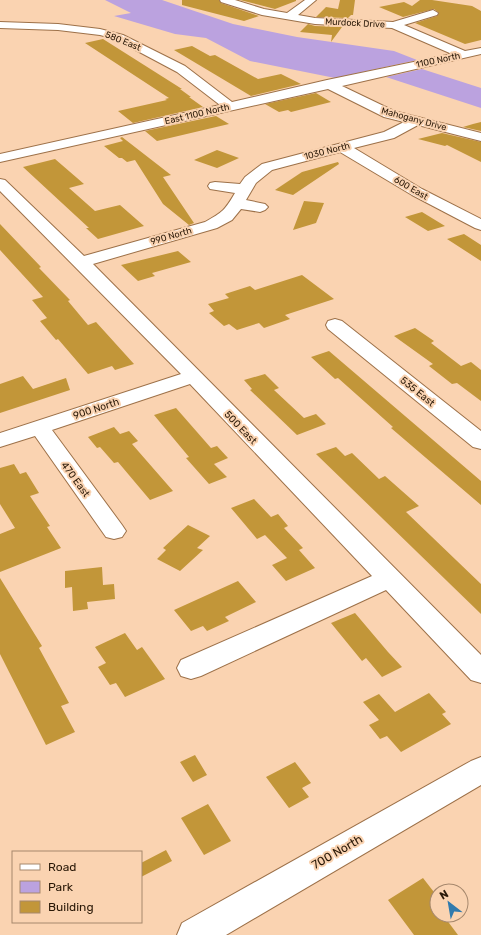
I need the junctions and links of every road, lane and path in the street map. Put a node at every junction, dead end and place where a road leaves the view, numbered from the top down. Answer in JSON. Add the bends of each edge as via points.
{"nodes":[{"id":1,"x":225,"y":0,"type":"edge"},
{"id":2,"x":311,"y":0,"type":"edge"},
{"id":3,"x":433,"y":13,"type":"dead end"},
{"id":4,"x":289,"y":17,"type":"junction"},
{"id":5,"x":0,"y":25,"type":"edge"},
{"id":6,"x":394,"y":25,"type":"junction"},
{"id":7,"x":481,"y":50,"type":"edge"},
{"id":8,"x":464,"y":54,"type":"junction"},
{"id":9,"x":481,"y":59,"type":"edge"},
{"id":10,"x":394,"y":69,"type":"joint"},
{"id":11,"x":327,"y":84,"type":"junction"},
{"id":12,"x":229,"y":106,"type":"junction"},
{"id":13,"x":416,"y":121,"type":"junction"},
{"id":14,"x":481,"y":137,"type":"edge"},
{"id":15,"x":342,"y":147,"type":"junction"},
{"id":16,"x":0,"y":158,"type":"edge"},
{"id":17,"x":0,"y":184,"type":"edge"},
{"id":18,"x":214,"y":186,"type":"dead end"},
{"id":19,"x":245,"y":189,"type":"junction"},
{"id":20,"x":238,"y":204,"type":"junction"},
{"id":21,"x":260,"y":207,"type":"dead end"},
{"id":22,"x":481,"y":225,"type":"edge"},
{"id":23,"x":82,"y":262,"type":"junction"},
{"id":24,"x":335,"y":325,"type":"dead end"},
{"id":25,"x":193,"y":377,"type":"junction"},
{"id":26,"x":39,"y":427,"type":"junction"},
{"id":27,"x":0,"y":440,"type":"edge"},
{"id":28,"x":481,"y":442,"type":"edge"},
{"id":29,"x":114,"y":531,"type":"dead end"},
{"id":30,"x":388,"y":579,"type":"junction"},
{"id":31,"x":191,"y":668,"type":"dead end"},
{"id":32,"x":481,"y":672,"type":"edge"},
{"id":33,"x":481,"y":770,"type":"edge"},
{"id":34,"x":194,"y":935,"type":"edge"}],
"edges":[{"from":1,"to":4,"type":"street","name":"Murdock Drive","via":[[262,12]]},
{"from":2,"to":4,"type":"street"},
{"from":3,"to":6,"type":"street"},
{"from":4,"to":6,"type":"street","name":"Murdock Drive","via":[[315,21]]},
{"from":5,"to":12,"type":"street","name":"580 East","via":[[58,27],[119,37],[181,69]]},
{"from":6,"to":8,"type":"street","name":"Murdock Drive"},
{"from":7,"to":8,"type":"street","name":"1100 North"},
{"from":8,"to":9,"type":"street","name":"Murdock Drive"},
{"from":8,"to":10,"type":"street","name":"1100 North"},
{"from":10,"to":11,"type":"street","name":"East 1100 North"},
{"from":11,"to":12,"type":"street","name":"East 1100 North"},
{"from":11,"to":13,"type":"street","name":"Mahogany Drive","via":[[342,89],[383,111]]},
{"from":12,"to":16,"type":"street","name":"East 1100 North"},
{"from":13,"to":14,"type":"street","name":"Mahogany Drive"},
{"from":13,"to":15,"type":"street","name":"1030 North","via":[[389,135]]},
{"from":15,"to":19,"type":"street","name":"1030 North","via":[[267,167],[253,176]]},
{"from":15,"to":22,"type":"street","name":"600 East"},
{"from":17,"to":23,"type":"street","name":"500 East"},
{"from":18,"to":19,"type":"street"},
{"from":19,"to":20,"type":"street","name":"990 North"},
{"from":20,"to":21,"type":"street"},
{"from":20,"to":23,"type":"street","name":"990 North","via":[[226,217],[211,225]]},
{"from":23,"to":25,"type":"street","name":"500 East"},
{"from":24,"to":28,"type":"street","name":"535 East"},
{"from":25,"to":26,"type":"street","name":"900 North"},
{"from":25,"to":30,"type":"street","name":"500 East"},
{"from":26,"to":27,"type":"street","name":"900 North"},
{"from":26,"to":29,"type":"street","name":"470 East"},
{"from":30,"to":31,"type":"street"},
{"from":30,"to":32,"type":"street","name":"500 East"},
{"from":33,"to":34,"type":"street","name":"700 North"}]}
